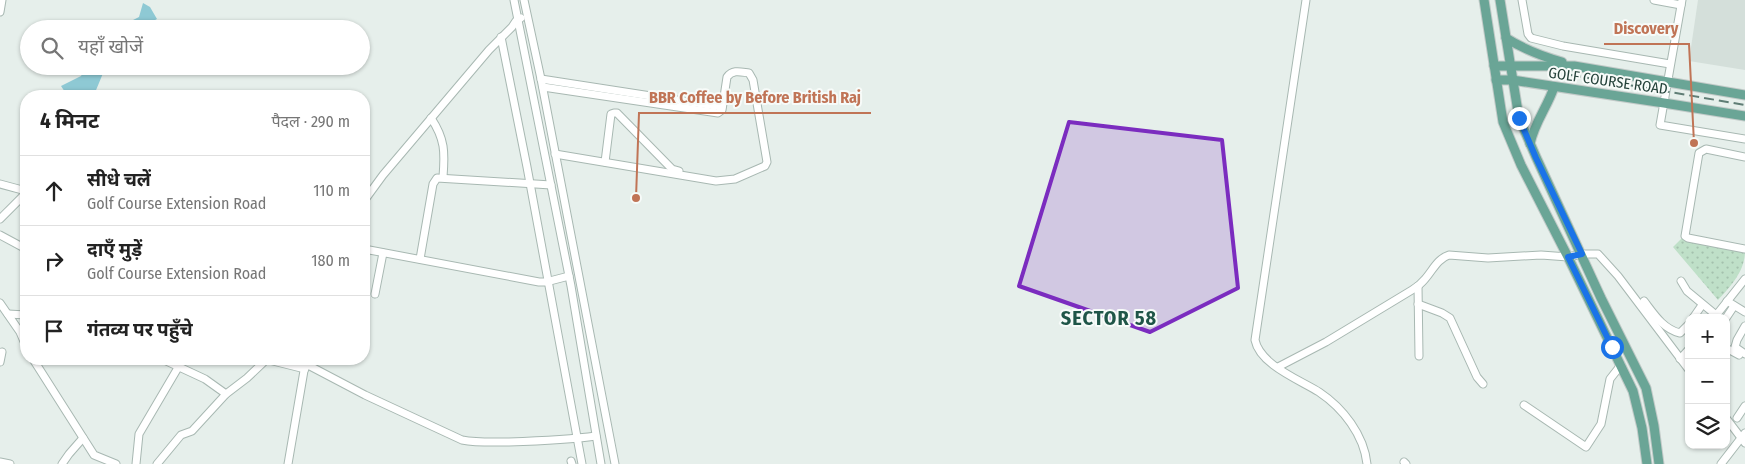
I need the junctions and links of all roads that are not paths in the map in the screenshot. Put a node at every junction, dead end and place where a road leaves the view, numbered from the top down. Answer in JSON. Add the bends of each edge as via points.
{"nodes":[{"id":1,"x":2,"y":0,"type":"edge"},
{"id":2,"x":514,"y":0,"type":"edge"},
{"id":3,"x":524,"y":0,"type":"edge"},
{"id":4,"x":1306,"y":0,"type":"edge"},
{"id":5,"x":1484,"y":0,"type":"edge"},
{"id":6,"x":1500,"y":0,"type":"edge"},
{"id":7,"x":1522,"y":0,"type":"edge"},
{"id":8,"x":1654,"y":0,"type":"edge"},
{"id":9,"x":1681,"y":2,"type":"edge"},
{"id":10,"x":0,"y":12,"type":"edge"},
{"id":11,"x":528,"y":15,"type":"junction"},
{"id":12,"x":518,"y":19,"type":"junction"},
{"id":13,"x":501,"y":37,"type":"junction"},
{"id":14,"x":1506,"y":38,"type":"junction"},
{"id":15,"x":1670,"y":64,"type":"junction"},
{"id":16,"x":1494,"y":66,"type":"junction"},
{"id":17,"x":1511,"y":66,"type":"junction"},
{"id":18,"x":1574,"y":66,"type":"junction"},
{"id":19,"x":1496,"y":80,"type":"junction"},
{"id":20,"x":1512,"y":80,"type":"junction"},
{"id":21,"x":1668,"y":81,"type":"junction"},
{"id":22,"x":542,"y":83,"type":"junction"},
{"id":23,"x":1554,"y":87,"type":"junction"},
{"id":24,"x":1745,"y":95,"type":"edge"},
{"id":25,"x":1664,"y":103,"type":"junction"},
{"id":26,"x":1745,"y":116,"type":"edge"},
{"id":27,"x":431,"y":118,"type":"junction"},
{"id":28,"x":1745,"y":139,"type":"edge"},
{"id":29,"x":1530,"y":144,"type":"junction"},
{"id":30,"x":555,"y":154,"type":"junction"},
{"id":31,"x":1745,"y":157,"type":"edge"},
{"id":32,"x":605,"y":162,"type":"junction"},
{"id":33,"x":683,"y":175,"type":"junction"},
{"id":34,"x":443,"y":177,"type":"junction"},
{"id":35,"x":530,"y":183,"type":"junction"},
{"id":36,"x":0,"y":184,"type":"edge"},
{"id":37,"x":551,"y":186,"type":"junction"},
{"id":38,"x":20,"y":190,"type":"edge"},
{"id":39,"x":370,"y":193,"type":"edge"},
{"id":40,"x":20,"y":198,"type":"edge"},
{"id":41,"x":0,"y":219,"type":"edge"},
{"id":42,"x":0,"y":235,"type":"edge"},
{"id":43,"x":20,"y":246,"type":"edge"},
{"id":44,"x":1745,"y":249,"type":"edge"},
{"id":45,"x":370,"y":251,"type":"edge"},
{"id":46,"x":383,"y":253,"type":"junction"},
{"id":47,"x":1582,"y":254,"type":"junction"},
{"id":48,"x":1568,"y":257,"type":"junction"},
{"id":49,"x":420,"y":259,"type":"junction"},
{"id":50,"x":569,"y":276,"type":"junction"},
{"id":51,"x":1745,"y":279,"type":"edge"},
{"id":52,"x":548,"y":281,"type":"junction"},
{"id":53,"x":1681,"y":282,"type":"dead end"},
{"id":54,"x":1418,"y":286,"type":"junction"},
{"id":55,"x":375,"y":294,"type":"dead end"},
{"id":56,"x":1644,"y":302,"type":"dead end"},
{"id":57,"x":1726,"y":302,"type":"junction"},
{"id":58,"x":0,"y":303,"type":"edge"},
{"id":59,"x":1418,"y":304,"type":"junction"},
{"id":60,"x":1702,"y":305,"type":"junction"},
{"id":61,"x":1734,"y":306,"type":"junction"},
{"id":62,"x":1745,"y":312,"type":"edge"},
{"id":63,"x":8,"y":314,"type":"junction"},
{"id":64,"x":1696,"y":314,"type":"edge"},
{"id":65,"x":1713,"y":314,"type":"edge"},
{"id":66,"x":1717,"y":314,"type":"edge"},
{"id":67,"x":1729,"y":314,"type":"edge"},
{"id":68,"x":20,"y":315,"type":"edge"},
{"id":69,"x":1745,"y":326,"type":"edge"},
{"id":70,"x":1685,"y":328,"type":"edge"},
{"id":71,"x":20,"y":332,"type":"edge"},
{"id":72,"x":1730,"y":350,"type":"edge"},
{"id":73,"x":2,"y":352,"type":"dead end"},
{"id":74,"x":1685,"y":353,"type":"edge"},
{"id":75,"x":1745,"y":354,"type":"edge"},
{"id":76,"x":1419,"y":356,"type":"dead end"},
{"id":77,"x":1745,"y":358,"type":"edge"},
{"id":78,"x":1680,"y":359,"type":"junction"},
{"id":79,"x":0,"y":362,"type":"edge"},
{"id":80,"x":1621,"y":364,"type":"junction"},
{"id":81,"x":37,"y":365,"type":"edge"},
{"id":82,"x":260,"y":365,"type":"edge"},
{"id":83,"x":306,"y":365,"type":"edge"},
{"id":84,"x":308,"y":365,"type":"edge"},
{"id":85,"x":1685,"y":365,"type":"edge"},
{"id":86,"x":179,"y":366,"type":"joint"},
{"id":87,"x":1278,"y":368,"type":"junction"},
{"id":88,"x":1482,"y":384,"type":"dead end"},
{"id":89,"x":226,"y":394,"type":"junction"},
{"id":90,"x":1524,"y":405,"type":"dead end"},
{"id":91,"x":1745,"y":406,"type":"edge"},
{"id":92,"x":1737,"y":418,"type":"dead end"},
{"id":93,"x":1730,"y":423,"type":"edge"},
{"id":94,"x":596,"y":436,"type":"junction"},
{"id":95,"x":83,"y":438,"type":"junction"},
{"id":96,"x":577,"y":439,"type":"junction"},
{"id":97,"x":1744,"y":440,"type":"edge"},
{"id":98,"x":0,"y":462,"type":"edge"},
{"id":99,"x":10,"y":464,"type":"edge"},
{"id":100,"x":62,"y":464,"type":"edge"},
{"id":101,"x":116,"y":464,"type":"edge"},
{"id":102,"x":136,"y":464,"type":"edge"},
{"id":103,"x":157,"y":464,"type":"edge"},
{"id":104,"x":288,"y":464,"type":"edge"},
{"id":105,"x":582,"y":464,"type":"edge"},
{"id":106,"x":601,"y":464,"type":"edge"},
{"id":107,"x":615,"y":464,"type":"edge"},
{"id":108,"x":1367,"y":464,"type":"edge"},
{"id":109,"x":1648,"y":464,"type":"edge"},
{"id":110,"x":1659,"y":464,"type":"edge"},
{"id":111,"x":1721,"y":464,"type":"edge"}],
"edges":[{"from":1,"to":10,"type":"street"},
{"from":2,"to":12,"type":"street"},
{"from":3,"to":11,"type":"street"},
{"from":4,"to":87,"type":"street","via":[[1255,336],[1259,351]]},
{"from":5,"to":16,"type":"main road"},
{"from":6,"to":14,"type":"main road"},
{"from":7,"to":15,"type":"street","via":[[1531,38]]},
{"from":8,"to":9,"type":"street"},
{"from":9,"to":15,"type":"street"},
{"from":11,"to":12,"type":"street"},
{"from":11,"to":22,"type":"street"},
{"from":12,"to":13,"type":"street"},
{"from":12,"to":37,"type":"street"},
{"from":13,"to":27,"type":"street"},
{"from":13,"to":35,"type":"street"},
{"from":14,"to":17,"type":"main road"},
{"from":14,"to":18,"type":"main road","via":[[1523,49]]},
{"from":15,"to":21,"type":"street"},
{"from":16,"to":17,"type":"main road","name":"GOLF COURSE ROAD"},
{"from":16,"to":19,"type":"main road"},
{"from":17,"to":18,"type":"main road","name":"GOLF COURSE ROAD"},
{"from":17,"to":20,"type":"main road"},
{"from":18,"to":21,"type":"main road","name":"GOLF COURSE ROAD"},
{"from":19,"to":20,"type":"main road","name":"GOLF COURSE ROAD"},
{"from":19,"to":48,"type":"main road","via":[[1503,122]]},
{"from":20,"to":23,"type":"main road","name":"GOLF COURSE ROAD"},
{"from":20,"to":29,"type":"main road","via":[[1519,118]]},
{"from":21,"to":24,"type":"main road","name":"GOLF COURSE ROAD"},
{"from":21,"to":25,"type":"street"},
{"from":22,"to":30,"type":"street"},
{"from":22,"to":33,"type":"street","via":[[721,113],[730,73],[751,75],[766,165],[723,181]]},
{"from":23,"to":25,"type":"main road","name":"GOLF COURSE ROAD"},
{"from":23,"to":29,"type":"main road"},
{"from":25,"to":26,"type":"main road","name":"GOLF COURSE ROAD"},
{"from":25,"to":28,"type":"street","via":[[1660,125]]},
{"from":27,"to":34,"type":"street","via":[[440,130],[444,144]]},
{"from":27,"to":39,"type":"street"},
{"from":29,"to":47,"type":"main road"},
{"from":30,"to":32,"type":"street"},
{"from":30,"to":107,"type":"street"},
{"from":31,"to":44,"type":"street","via":[[1706,149],[1699,152],[1685,236]]},
{"from":32,"to":33,"type":"street"},
{"from":32,"to":33,"type":"street","via":[[611,114],[617,113],[672,169]]},
{"from":34,"to":35,"type":"street"},
{"from":34,"to":49,"type":"street","via":[[437,178],[433,184]]},
{"from":35,"to":37,"type":"street"},
{"from":35,"to":52,"type":"street"},
{"from":36,"to":38,"type":"street"},
{"from":37,"to":50,"type":"street"},
{"from":40,"to":41,"type":"street"},
{"from":42,"to":43,"type":"street"},
{"from":45,"to":46,"type":"street"},
{"from":46,"to":49,"type":"street"},
{"from":46,"to":55,"type":"street"},
{"from":47,"to":48,"type":"street"},
{"from":47,"to":78,"type":"street","via":[[1598,254],[1604,259]]},
{"from":47,"to":110,"type":"main road","via":[[1646,388]]},
{"from":48,"to":54,"type":"street","via":[[1449,255],[1438,261]]},
{"from":48,"to":80,"type":"main road"},
{"from":49,"to":52,"type":"street","via":[[539,282]]},
{"from":50,"to":52,"type":"street"},
{"from":50,"to":94,"type":"street"},
{"from":51,"to":57,"type":"street"},
{"from":52,"to":96,"type":"street"},
{"from":53,"to":60,"type":"street"},
{"from":54,"to":59,"type":"street"},
{"from":54,"to":87,"type":"street"},
{"from":56,"to":70,"type":"street","via":[[1669,329],[1680,333]]},
{"from":57,"to":61,"type":"street"},
{"from":57,"to":66,"type":"street"},
{"from":58,"to":63,"type":"street"},
{"from":59,"to":76,"type":"street"},
{"from":59,"to":88,"type":"street","via":[[1450,318]]},
{"from":60,"to":64,"type":"street"},
{"from":60,"to":65,"type":"street"},
{"from":61,"to":62,"type":"street"},
{"from":61,"to":67,"type":"street"},
{"from":63,"to":68,"type":"street"},
{"from":63,"to":71,"type":"street"},
{"from":69,"to":75,"type":"street","via":[[1735,347]]},
{"from":72,"to":77,"type":"street"},
{"from":73,"to":79,"type":"street"},
{"from":74,"to":78,"type":"street"},
{"from":78,"to":85,"type":"street"},
{"from":80,"to":90,"type":"street","via":[[1610,379],[1601,424],[1586,446]]},
{"from":80,"to":109,"type":"main road","via":[[1633,391]]},
{"from":81,"to":95,"type":"street"},
{"from":82,"to":89,"type":"street"},
{"from":83,"to":104,"type":"street"},
{"from":84,"to":96,"type":"street","via":[[462,440]]},
{"from":86,"to":89,"type":"street"},
{"from":86,"to":102,"type":"street","via":[[138,436]]},
{"from":87,"to":108,"type":"street","via":[[1334,404],[1358,433]]},
{"from":89,"to":103,"type":"street","via":[[192,431],[181,435]]},
{"from":91,"to":92,"type":"street"},
{"from":93,"to":97,"type":"street"},
{"from":94,"to":96,"type":"street"},
{"from":94,"to":106,"type":"street"},
{"from":95,"to":100,"type":"street"},
{"from":95,"to":101,"type":"street","via":[[96,456]]},
{"from":96,"to":105,"type":"street"},
{"from":97,"to":111,"type":"street"},
{"from":98,"to":99,"type":"street"}]}
